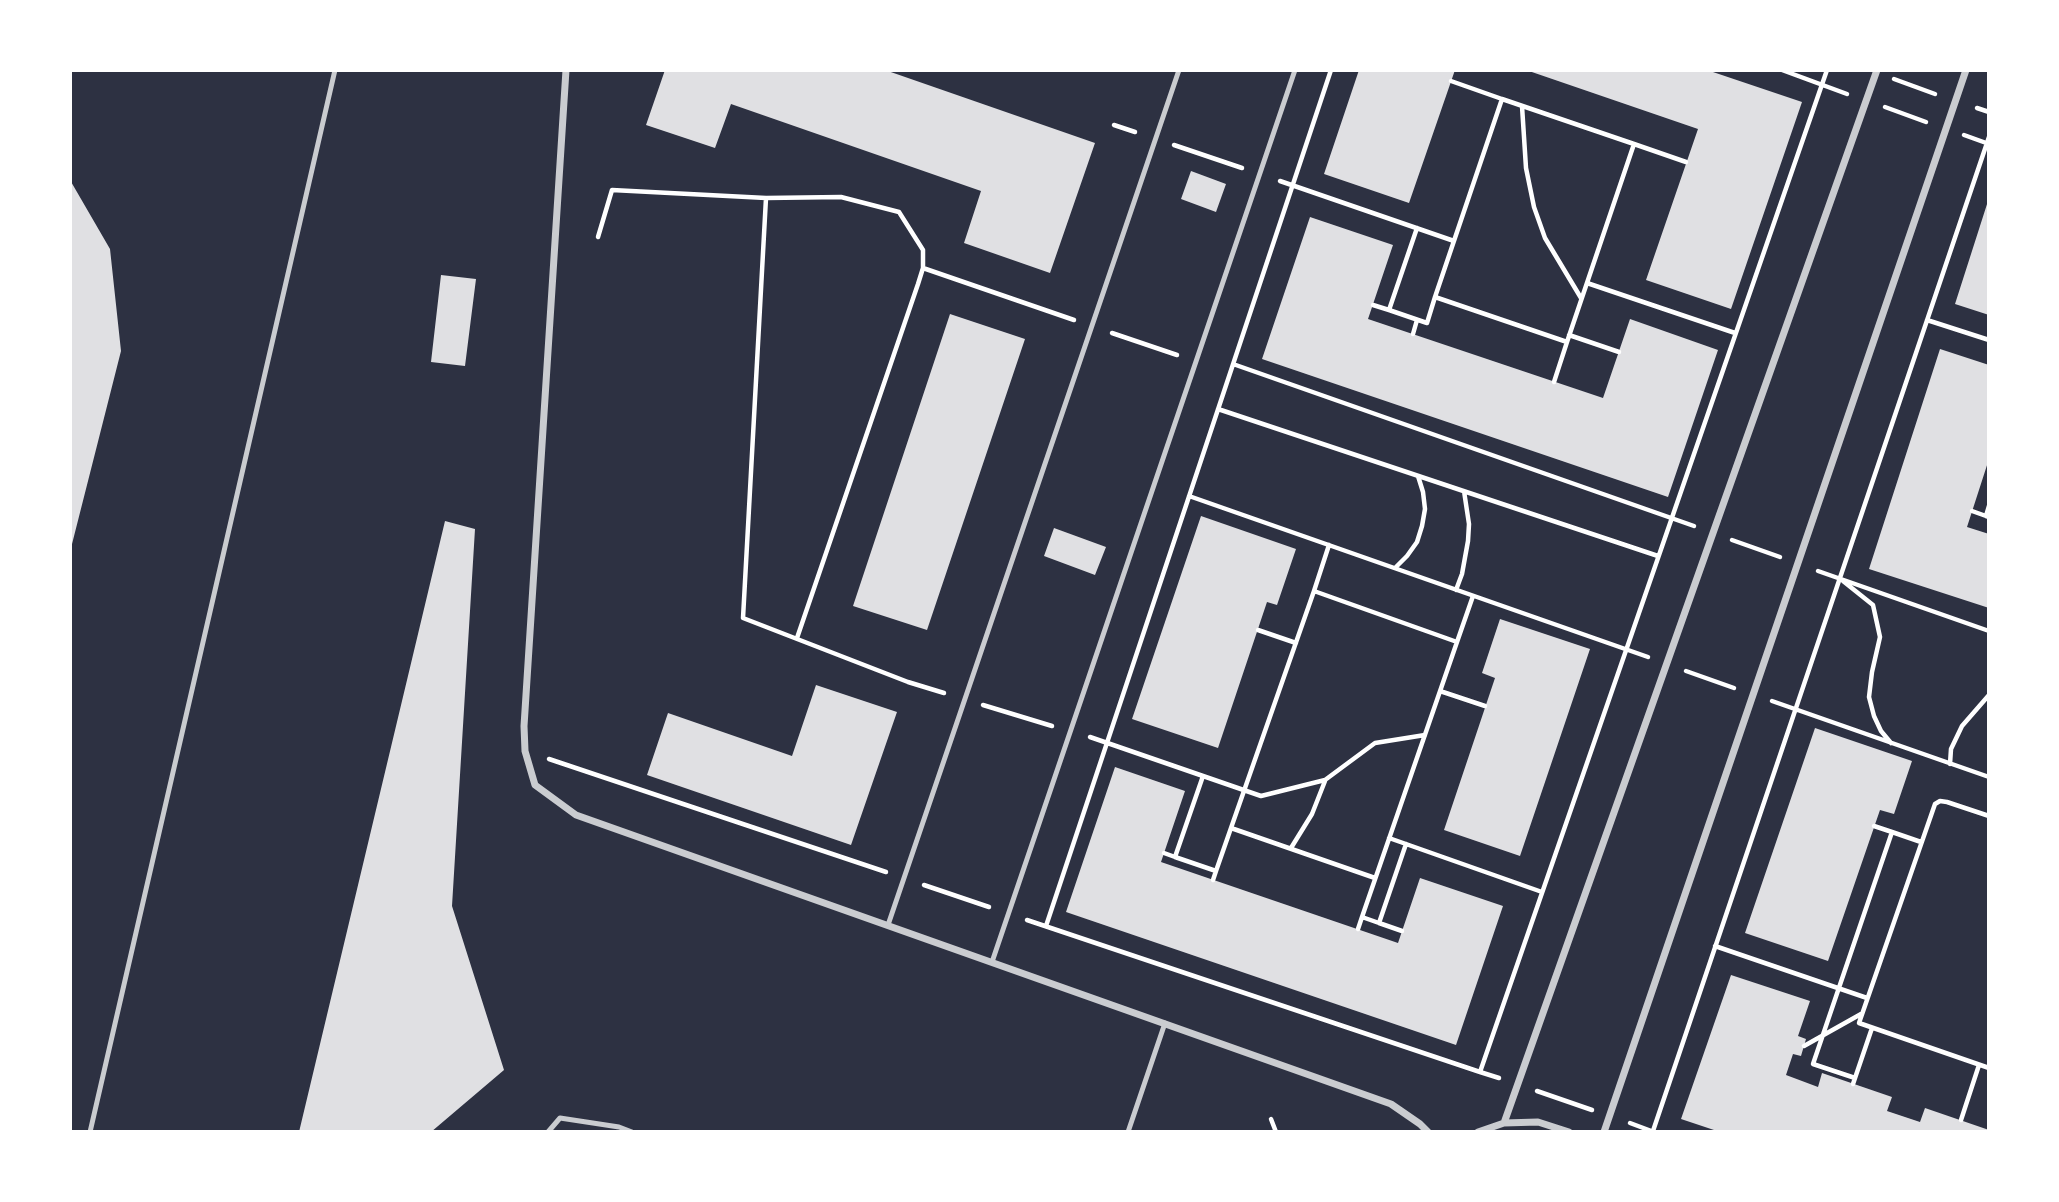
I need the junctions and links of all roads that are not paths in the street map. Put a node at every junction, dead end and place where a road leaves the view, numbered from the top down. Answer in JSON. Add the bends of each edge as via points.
{"nodes":[{"id":1,"x":335,"y":70,"type":"edge"},
{"id":2,"x":566,"y":70,"type":"edge"},
{"id":3,"x":1179,"y":70,"type":"edge"},
{"id":4,"x":1295,"y":70,"type":"edge"},
{"id":5,"x":1966,"y":70,"type":"edge"},
{"id":6,"x":1877,"y":71,"type":"edge"},
{"id":7,"x":888,"y":925,"type":"junction"},
{"id":8,"x":992,"y":962,"type":"junction"},
{"id":9,"x":1165,"y":1023,"type":"junction"},
{"id":10,"x":1504,"y":1123,"type":"junction"},
{"id":11,"x":90,"y":1132,"type":"edge"},
{"id":12,"x":548,"y":1132,"type":"edge"},
{"id":13,"x":632,"y":1132,"type":"edge"},
{"id":14,"x":1128,"y":1132,"type":"edge"},
{"id":15,"x":1428,"y":1132,"type":"edge"},
{"id":16,"x":1478,"y":1132,"type":"edge"},
{"id":17,"x":1569,"y":1132,"type":"edge"},
{"id":18,"x":1604,"y":1132,"type":"edge"}],
"edges":[{"from":1,"to":11,"type":"lane"},
{"from":2,"to":7,"type":"street","via":[[524,726],[525,751],[535,785],[576,815]]},
{"from":3,"to":7,"type":"lane"},
{"from":4,"to":8,"type":"lane"},
{"from":5,"to":18,"type":"street"},
{"from":6,"to":10,"type":"street"},
{"from":7,"to":8,"type":"street"},
{"from":8,"to":9,"type":"street"},
{"from":9,"to":14,"type":"lane"},
{"from":9,"to":15,"type":"street","via":[[1391,1104]]},
{"from":10,"to":16,"type":"street"},
{"from":10,"to":17,"type":"street","via":[[1538,1122]]},
{"from":12,"to":13,"type":"lane","via":[[560,1118]]}]}
